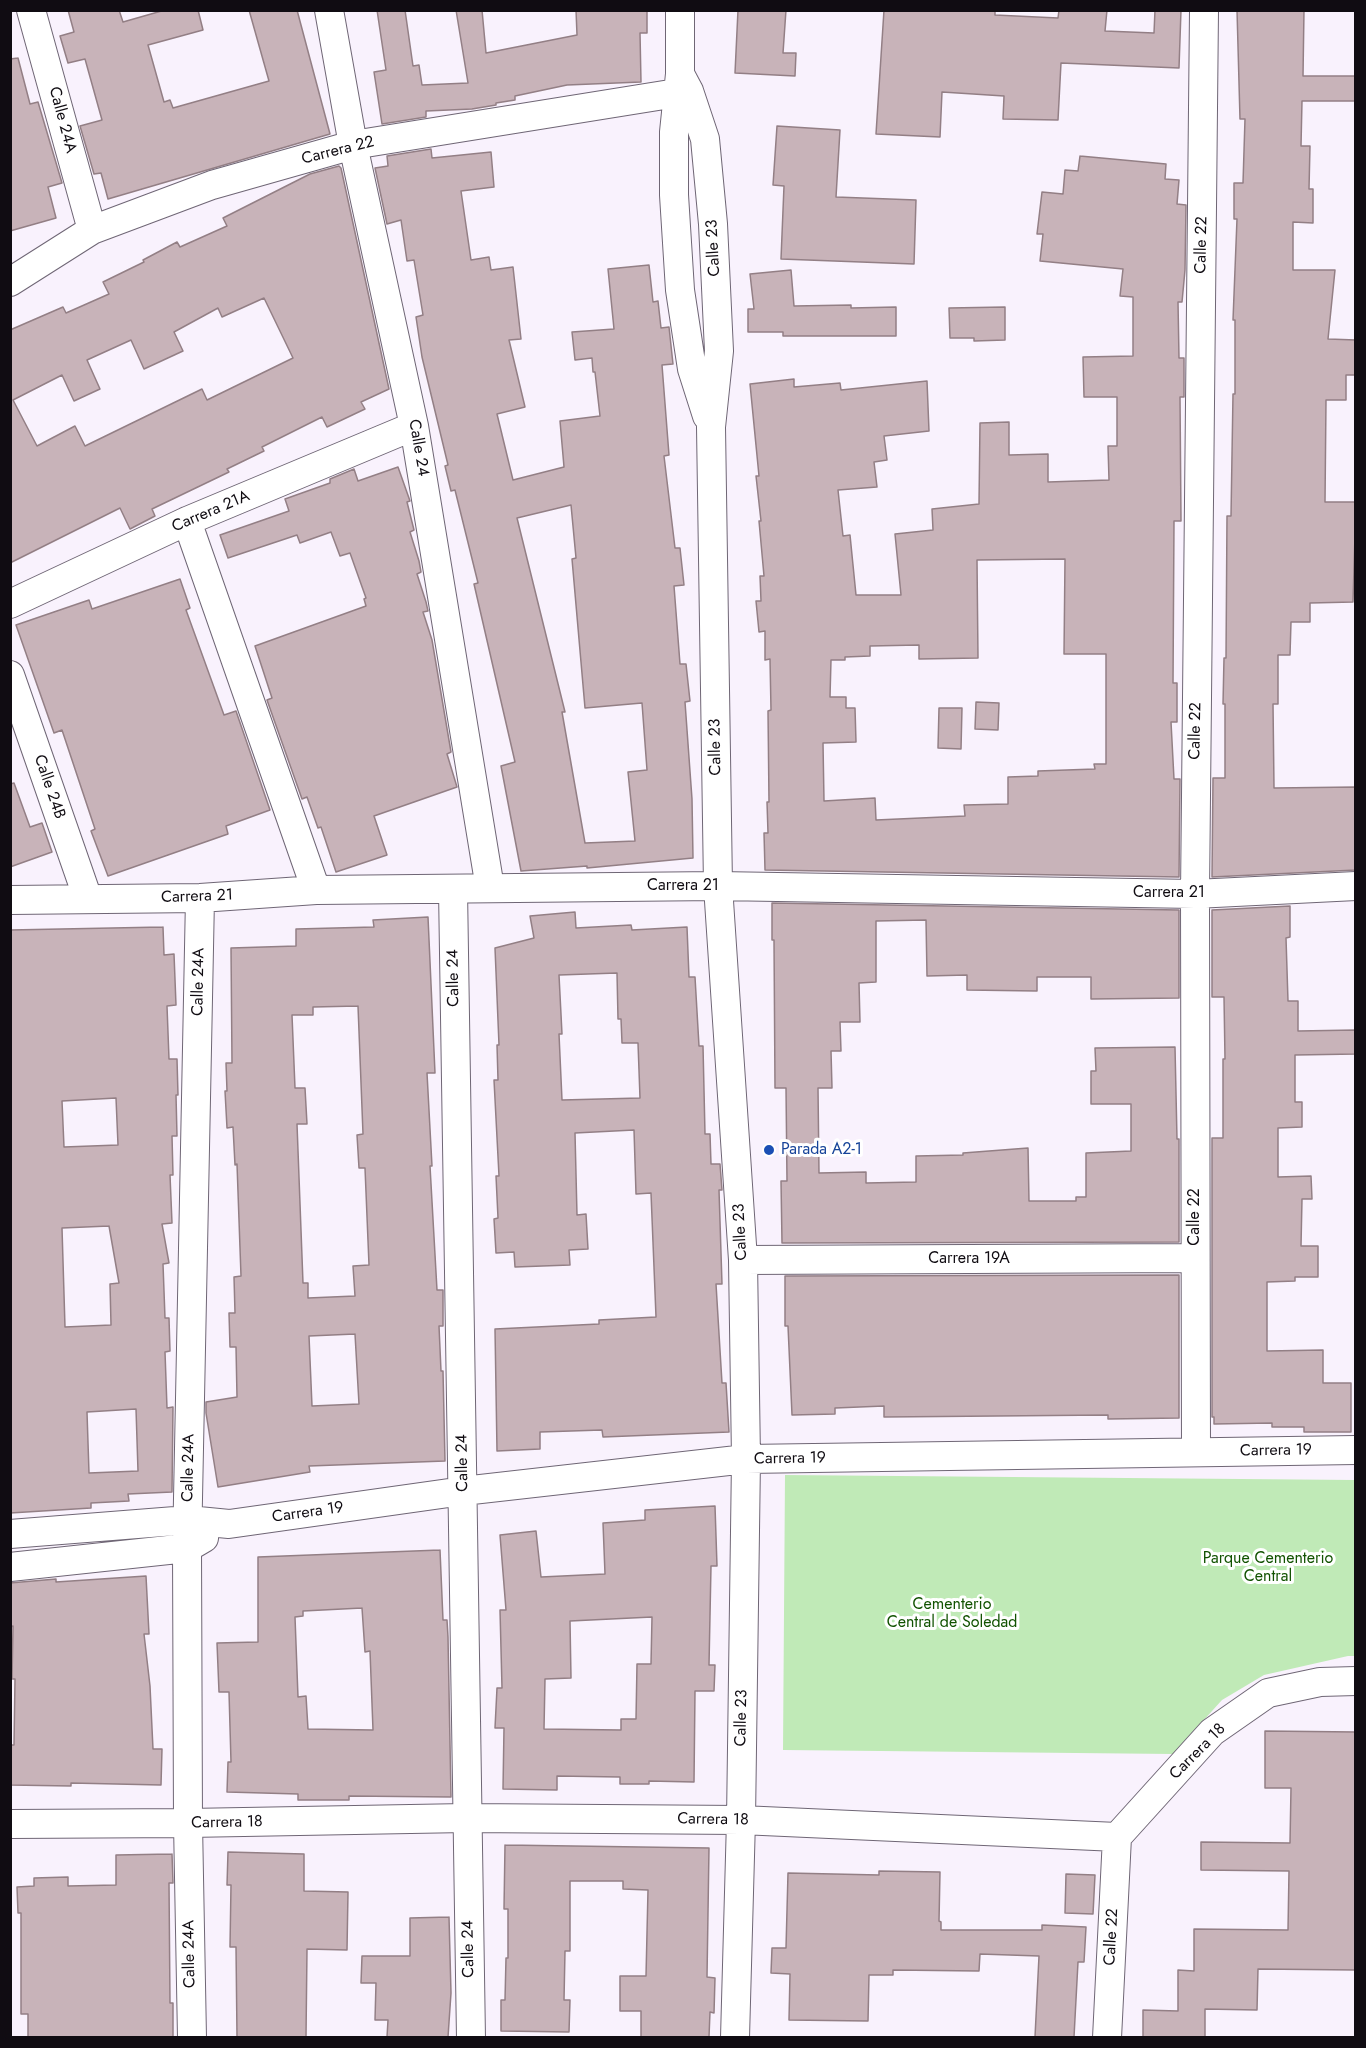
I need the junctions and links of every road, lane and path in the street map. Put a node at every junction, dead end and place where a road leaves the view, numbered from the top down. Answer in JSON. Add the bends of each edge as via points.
{"nodes":[{"id":1,"x":32,"y":10,"type":"edge"},
{"id":2,"x":328,"y":10,"type":"edge"},
{"id":3,"x":680,"y":10,"type":"edge"},
{"id":4,"x":1204,"y":10,"type":"edge"},
{"id":5,"x":682,"y":86,"type":"junction"},
{"id":6,"x":353,"y":145,"type":"junction"},
{"id":7,"x":92,"y":231,"type":"junction"},
{"id":8,"x":10,"y":282,"type":"edge"},
{"id":9,"x":414,"y":426,"type":"junction"},
{"id":10,"x":711,"y":427,"type":"junction"},
{"id":11,"x":187,"y":521,"type":"junction"},
{"id":12,"x":10,"y":604,"type":"edge"},
{"id":13,"x":10,"y":675,"type":"edge"},
{"id":14,"x":718,"y":886,"type":"junction"},
{"id":15,"x":1356,"y":886,"type":"edge"},
{"id":16,"x":490,"y":888,"type":"junction"},
{"id":17,"x":453,"y":889,"type":"junction"},
{"id":18,"x":316,"y":890,"type":"junction"},
{"id":19,"x":1195,"y":894,"type":"junction"},
{"id":20,"x":200,"y":898,"type":"junction"},
{"id":21,"x":88,"y":899,"type":"junction"},
{"id":22,"x":10,"y":900,"type":"edge"},
{"id":23,"x":1195,"y":1258,"type":"junction"},
{"id":24,"x":743,"y":1260,"type":"junction"},
{"id":25,"x":1356,"y":1450,"type":"edge"},
{"id":26,"x":1196,"y":1452,"type":"junction"},
{"id":27,"x":746,"y":1460,"type":"junction"},
{"id":28,"x":463,"y":1491,"type":"junction"},
{"id":29,"x":10,"y":1534,"type":"edge"},
{"id":30,"x":188,"y":1534,"type":"junction"},
{"id":31,"x":10,"y":1567,"type":"edge"},
{"id":32,"x":1356,"y":1681,"type":"edge"},
{"id":33,"x":466,"y":1818,"type":"junction"},
{"id":34,"x":741,"y":1820,"type":"junction"},
{"id":35,"x":188,"y":1823,"type":"junction"},
{"id":36,"x":10,"y":1824,"type":"edge"},
{"id":37,"x":1118,"y":1837,"type":"junction"},
{"id":38,"x":192,"y":2037,"type":"edge"},
{"id":39,"x":471,"y":2037,"type":"edge"},
{"id":40,"x":735,"y":2037,"type":"edge"},
{"id":41,"x":1107,"y":2037,"type":"edge"}],
"edges":[{"from":1,"to":7,"type":"street","name":"Calle 24A"},
{"from":2,"to":6,"type":"street","name":"Calle 24"},
{"from":3,"to":5,"type":"street","name":"Calle 23"},
{"from":4,"to":19,"type":"street","name":"Calle 22"},
{"from":5,"to":6,"type":"street","name":"Carrera 22"},
{"from":5,"to":10,"type":"street","name":"Calle 23","via":[[674,132],[680,290],[692,369]]},
{"from":5,"to":10,"type":"street","name":"Calle 23","via":[[705,139],[713,224],[719,351]]},
{"from":6,"to":7,"type":"street","name":"Carrera 22","via":[[212,185]]},
{"from":6,"to":9,"type":"street","name":"Calle 24"},
{"from":7,"to":8,"type":"street","name":"Carrera 22"},
{"from":9,"to":11,"type":"street","name":"Carrera 21A"},
{"from":9,"to":16,"type":"street","name":"Calle 24"},
{"from":10,"to":14,"type":"street","name":"Calle 23"},
{"from":11,"to":12,"type":"street","name":"Carrera 21A"},
{"from":11,"to":18,"type":"street"},
{"from":13,"to":21,"type":"street","name":"Calle 24B"},
{"from":14,"to":16,"type":"street","name":"Carrera 21"},
{"from":14,"to":19,"type":"street","name":"Carrera 21"},
{"from":14,"to":24,"type":"street","name":"Calle 23"},
{"from":15,"to":19,"type":"street","name":"Carrera 21"},
{"from":16,"to":17,"type":"street","name":"Carrera 21"},
{"from":17,"to":18,"type":"street","name":"Carrera 21"},
{"from":17,"to":28,"type":"street","name":"Calle 24"},
{"from":18,"to":20,"type":"street","name":"Carrera 21"},
{"from":19,"to":23,"type":"street","name":"Calle 22"},
{"from":20,"to":21,"type":"street","name":"Carrera 21"},
{"from":20,"to":30,"type":"street","name":"Calle 24A"},
{"from":21,"to":22,"type":"street","name":"Carrera 21"},
{"from":23,"to":24,"type":"street","name":"Carrera 19A"},
{"from":23,"to":26,"type":"street","name":"Calle 22"},
{"from":24,"to":27,"type":"street","name":"Calle 23"},
{"from":25,"to":26,"type":"street","name":"Carrera 19"},
{"from":26,"to":27,"type":"street","name":"Carrera 19"},
{"from":27,"to":28,"type":"street","name":"Carrera 19"},
{"from":27,"to":34,"type":"street","name":"Calle 23"},
{"from":28,"to":30,"type":"street","name":"Carrera 19","via":[[229,1524]]},
{"from":28,"to":33,"type":"street","name":"Calle 24"},
{"from":29,"to":30,"type":"street","name":"Carrera 19"},
{"from":30,"to":31,"type":"street","name":"Carrera 19"},
{"from":30,"to":35,"type":"street","name":"Calle 24A"},
{"from":32,"to":37,"type":"street","name":"Carrera 18","via":[[1320,1682],[1268,1693],[1212,1732]]},
{"from":33,"to":34,"type":"street","name":"Carrera 18"},
{"from":33,"to":35,"type":"street","name":"Carrera 18"},
{"from":33,"to":39,"type":"street","name":"Calle 24"},
{"from":34,"to":37,"type":"street","name":"Carrera 18"},
{"from":34,"to":40,"type":"street","name":"Calle 23"},
{"from":35,"to":36,"type":"street","name":"Carrera 18"},
{"from":35,"to":38,"type":"street","name":"Calle 24A"},
{"from":37,"to":41,"type":"street","name":"Calle 22"}]}
